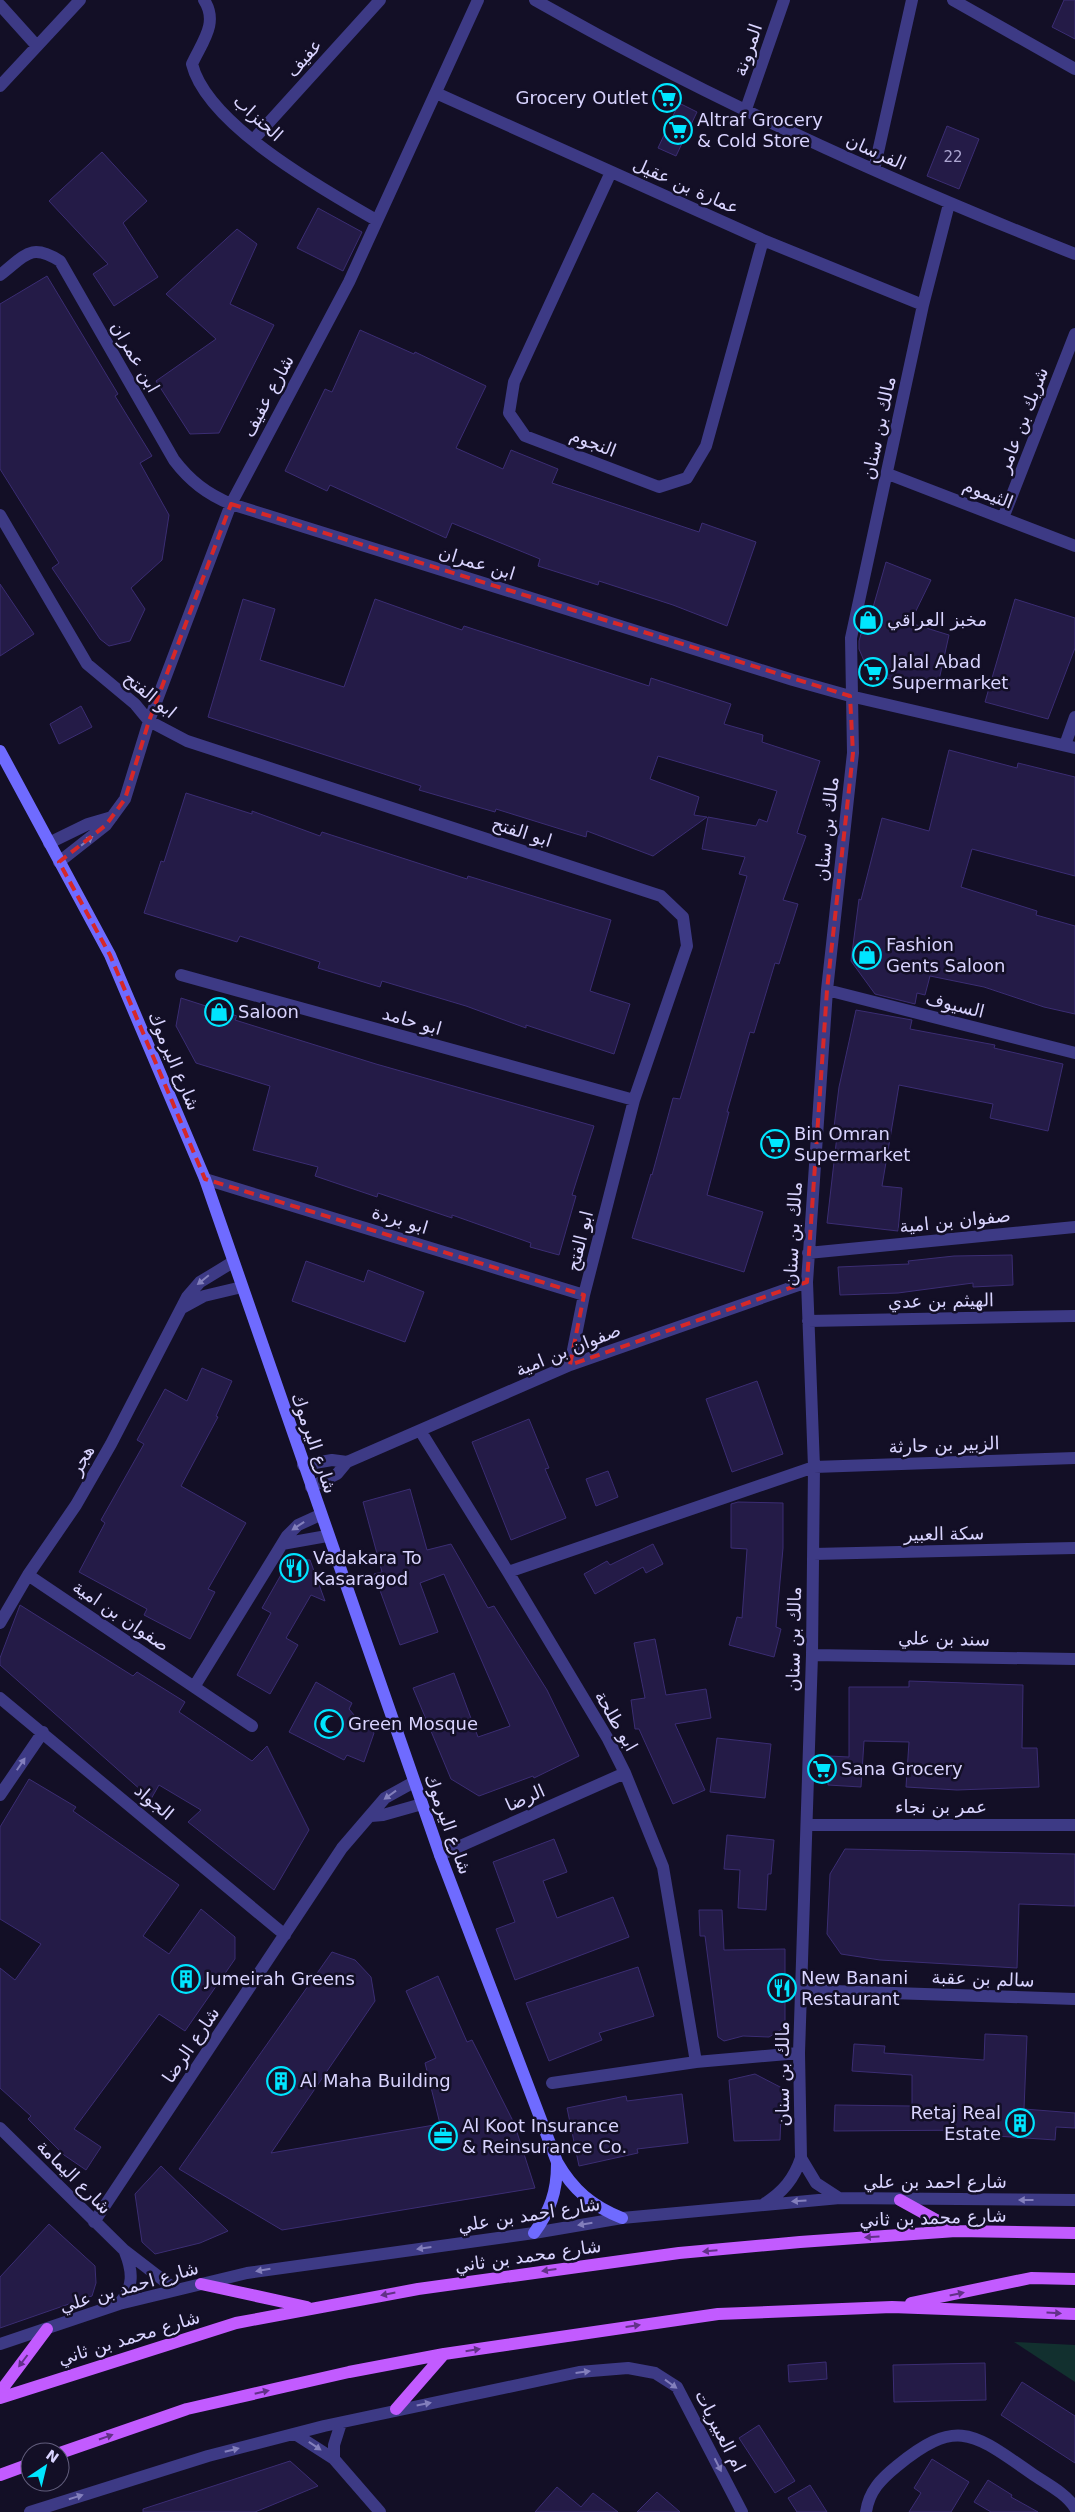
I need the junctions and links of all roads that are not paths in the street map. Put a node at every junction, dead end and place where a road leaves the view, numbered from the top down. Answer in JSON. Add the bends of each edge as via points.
{"nodes":[{"id":1,"x":80,"y":0,"type":"edge"},
{"id":2,"x":204,"y":0,"type":"edge"},
{"id":3,"x":380,"y":0,"type":"edge"},
{"id":4,"x":478,"y":0,"type":"edge"},
{"id":5,"x":535,"y":0,"type":"edge"},
{"id":6,"x":784,"y":0,"type":"edge"},
{"id":7,"x":912,"y":0,"type":"edge"},
{"id":8,"x":953,"y":0,"type":"edge"},
{"id":9,"x":0,"y":4,"type":"edge"},
{"id":10,"x":36,"y":45,"type":"junction"},
{"id":11,"x":1075,"y":69,"type":"edge"},
{"id":12,"x":0,"y":86,"type":"edge"},
{"id":13,"x":436,"y":93,"type":"junction"},
{"id":14,"x":745,"y":112,"type":"junction"},
{"id":15,"x":252,"y":140,"type":"junction"},
{"id":16,"x":874,"y":170,"type":"junction"},
{"id":17,"x":611,"y":172,"type":"junction"},
{"id":18,"x":949,"y":204,"type":"junction"},
{"id":19,"x":376,"y":220,"type":"junction"},
{"id":20,"x":763,"y":240,"type":"junction"},
{"id":21,"x":1075,"y":254,"type":"edge"},
{"id":22,"x":0,"y":275,"type":"edge"},
{"id":23,"x":923,"y":305,"type":"junction"},
{"id":24,"x":1075,"y":334,"type":"edge"},
{"id":25,"x":888,"y":474,"type":"junction"},
{"id":26,"x":231,"y":504,"type":"junction"},
{"id":27,"x":0,"y":515,"type":"edge"},
{"id":28,"x":1003,"y":518,"type":"junction"},
{"id":29,"x":1075,"y":546,"type":"edge"},
{"id":30,"x":850,"y":696,"type":"junction"},
{"id":31,"x":1075,"y":717,"type":"edge"},
{"id":32,"x":149,"y":721,"type":"junction"},
{"id":33,"x":1070,"y":746,"type":"edge"},
{"id":34,"x":0,"y":752,"type":"edge"},
{"id":35,"x":112,"y":817,"type":"junction"},
{"id":36,"x":49,"y":843,"type":"junction"},
{"id":37,"x":59,"y":862,"type":"junction"},
{"id":38,"x":181,"y":975,"type":"dead end"},
{"id":39,"x":827,"y":990,"type":"junction"},
{"id":40,"x":1075,"y":1053,"type":"edge"},
{"id":41,"x":634,"y":1100,"type":"junction"},
{"id":42,"x":205,"y":1179,"type":"junction"},
{"id":43,"x":1075,"y":1227,"type":"edge"},
{"id":44,"x":808,"y":1252,"type":"junction"},
{"id":45,"x":233,"y":1262,"type":"junction"},
{"id":46,"x":807,"y":1282,"type":"junction"},
{"id":47,"x":242,"y":1288,"type":"junction"},
{"id":48,"x":584,"y":1295,"type":"junction"},
{"id":49,"x":182,"y":1308,"type":"junction"},
{"id":50,"x":1075,"y":1316,"type":"edge"},
{"id":51,"x":808,"y":1321,"type":"junction"},
{"id":52,"x":570,"y":1365,"type":"junction"},
{"id":53,"x":421,"y":1432,"type":"junction"},
{"id":54,"x":1075,"y":1458,"type":"edge"},
{"id":55,"x":347,"y":1462,"type":"junction"},
{"id":56,"x":303,"y":1465,"type":"junction"},
{"id":57,"x":814,"y":1467,"type":"junction"},
{"id":58,"x":310,"y":1487,"type":"junction"},
{"id":59,"x":320,"y":1515,"type":"junction"},
{"id":60,"x":327,"y":1536,"type":"junction"},
{"id":61,"x":282,"y":1544,"type":"junction"},
{"id":62,"x":1075,"y":1548,"type":"edge"},
{"id":63,"x":813,"y":1554,"type":"junction"},
{"id":64,"x":508,"y":1572,"type":"junction"},
{"id":65,"x":28,"y":1575,"type":"junction"},
{"id":66,"x":0,"y":1623,"type":"edge"},
{"id":67,"x":812,"y":1655,"type":"junction"},
{"id":68,"x":1075,"y":1659,"type":"edge"},
{"id":69,"x":194,"y":1687,"type":"junction"},
{"id":70,"x":0,"y":1698,"type":"edge"},
{"id":71,"x":252,"y":1726,"type":"dead end"},
{"id":72,"x":43,"y":1732,"type":"junction"},
{"id":73,"x":625,"y":1773,"type":"junction"},
{"id":74,"x":414,"y":1782,"type":"junction"},
{"id":75,"x":0,"y":1795,"type":"edge"},
{"id":76,"x":422,"y":1804,"type":"junction"},
{"id":77,"x":371,"y":1816,"type":"junction"},
{"id":78,"x":807,"y":1825,"type":"junction"},
{"id":79,"x":1075,"y":1825,"type":"edge"},
{"id":80,"x":440,"y":1855,"type":"junction"},
{"id":81,"x":285,"y":1935,"type":"junction"},
{"id":82,"x":801,"y":1990,"type":"junction"},
{"id":83,"x":1075,"y":1999,"type":"edge"},
{"id":84,"x":799,"y":2053,"type":"junction"},
{"id":85,"x":696,"y":2062,"type":"junction"},
{"id":86,"x":552,"y":2083,"type":"dead end"},
{"id":87,"x":0,"y":2128,"type":"edge"},
{"id":88,"x":801,"y":2158,"type":"junction"},
{"id":89,"x":557,"y":2162,"type":"junction"},
{"id":90,"x":840,"y":2198,"type":"junction"},
{"id":91,"x":900,"y":2200,"type":"junction"},
{"id":92,"x":1075,"y":2200,"type":"edge"},
{"id":93,"x":764,"y":2204,"type":"junction"},
{"id":94,"x":622,"y":2218,"type":"junction"},
{"id":95,"x":94,"y":2222,"type":"junction"},
{"id":96,"x":956,"y":2231,"type":"junction"},
{"id":97,"x":1075,"y":2232,"type":"edge"},
{"id":98,"x":534,"y":2233,"type":"junction"},
{"id":99,"x":124,"y":2250,"type":"junction"},
{"id":100,"x":1075,"y":2279,"type":"edge"},
{"id":101,"x":201,"y":2284,"type":"junction"},
{"id":102,"x":176,"y":2290,"type":"junction"},
{"id":103,"x":119,"y":2304,"type":"junction"},
{"id":104,"x":892,"y":2307,"type":"junction"},
{"id":105,"x":314,"y":2308,"type":"junction"},
{"id":106,"x":1075,"y":2314,"type":"edge"},
{"id":107,"x":47,"y":2329,"type":"junction"},
{"id":108,"x":0,"y":2344,"type":"edge"},
{"id":109,"x":444,"y":2354,"type":"junction"},
{"id":110,"x":0,"y":2392,"type":"edge"},
{"id":111,"x":0,"y":2398,"type":"edge"},
{"id":112,"x":396,"y":2409,"type":"junction"},
{"id":113,"x":341,"y":2423,"type":"junction"},
{"id":114,"x":295,"y":2434,"type":"junction"},
{"id":115,"x":70,"y":2450,"type":"edge"},
{"id":116,"x":334,"y":2459,"type":"junction"},
{"id":117,"x":20,"y":2468,"type":"edge"},
{"id":118,"x":0,"y":2475,"type":"edge"},
{"id":119,"x":1075,"y":2508,"type":"edge"},
{"id":120,"x":741,"y":2509,"type":"edge"},
{"id":121,"x":30,"y":2512,"type":"edge"},
{"id":122,"x":380,"y":2512,"type":"edge"},
{"id":123,"x":866,"y":2512,"type":"edge"}],
"edges":[{"from":1,"to":10,"type":"street"},
{"from":2,"to":15,"type":"street","name":"الحنزاب","via":[[211,23],[192,64],[196,78],[216,105]]},
{"from":3,"to":15,"type":"street","name":"عفيف"},
{"from":4,"to":13,"type":"street","name":"شارع عفيف"},
{"from":5,"to":14,"type":"street","name":"الفرسان"},
{"from":6,"to":14,"type":"street","name":"المرونة"},
{"from":7,"to":16,"type":"street"},
{"from":8,"to":11,"type":"street"},
{"from":9,"to":10,"type":"street"},
{"from":10,"to":12,"type":"street"},
{"from":13,"to":17,"type":"street","name":"عمارة بن عقيل"},
{"from":13,"to":19,"type":"street","name":"شارع عفيف"},
{"from":14,"to":16,"type":"street","name":"الفرسان"},
{"from":15,"to":19,"type":"street","name":"الحنزاب","via":[[292,170]]},
{"from":16,"to":18,"type":"street","name":"الفرسان"},
{"from":17,"to":20,"type":"street","name":"عمارة بن عقيل"},
{"from":17,"to":20,"type":"street","name":"النجوم","via":[[514,382],[509,413],[525,436],[659,487],[687,478],[706,446]]},
{"from":18,"to":21,"type":"street","name":"الفرسان"},
{"from":18,"to":23,"type":"street","name":"مالك بن سنان"},
{"from":19,"to":26,"type":"street","name":"شارع عفيف","via":[[349,282]]},
{"from":20,"to":23,"type":"street","name":"عمارة بن عقيل"},
{"from":22,"to":26,"type":"street","name":"ابن عمران","via":[[30,252],[44,250],[60,260],[174,460],[198,487]]},
{"from":23,"to":25,"type":"street","name":"مالك بن سنان"},
{"from":24,"to":28,"type":"street","name":"شريك بن عامر"},
{"from":25,"to":28,"type":"street","name":"الثيموم"},
{"from":25,"to":30,"type":"street","name":"مالك بن سنان","via":[[851,638]]},
{"from":26,"to":30,"type":"street","name":"ابن عمران"},
{"from":26,"to":32,"type":"street","name":"شارع عفيف"},
{"from":27,"to":32,"type":"street","name":"ابو الفتح","via":[[87,664],[135,704]]},
{"from":28,"to":29,"type":"street","name":"الثيموم"},
{"from":30,"to":33,"type":"street","name":"ابن عمران"},
{"from":30,"to":39,"type":"street","name":"مالك بن سنان","via":[[853,753]]},
{"from":31,"to":33,"type":"street"},
{"from":32,"to":35,"type":"street","name":"شارع عفيف","via":[[130,788]]},
{"from":32,"to":41,"type":"street","name":"ابو الفتح","via":[[187,741],[661,896],[683,917],[687,946]]},
{"from":34,"to":36,"type":"street","name":"شارع اليرموك"},
{"from":35,"to":36,"type":"street","via":[[88,824]]},
{"from":37,"to":35,"type":"street","name":"شارع عفيف","one_way":true,"via":[[99,832]]},
{"from":36,"to":37,"type":"street","name":"شارع اليرموك"},
{"from":37,"to":42,"type":"street","name":"شارع اليرموك","via":[[110,955]]},
{"from":38,"to":41,"type":"street","name":"ابو حامد"},
{"from":39,"to":40,"type":"street","name":"السيوف"},
{"from":39,"to":44,"type":"street","name":"مالك بن سنان"},
{"from":41,"to":48,"type":"street","name":"ابو الفتح"},
{"from":42,"to":45,"type":"street","name":"شارع اليرموك"},
{"from":42,"to":48,"type":"street","name":"ابو بردة"},
{"from":43,"to":44,"type":"street","name":"صفوان بن امية"},
{"from":44,"to":46,"type":"street","name":"مالك بن سنان"},
{"from":45,"to":47,"type":"street","name":"شارع اليرموك"},
{"from":45,"to":49,"type":"street","name":"هجر","one_way":true,"via":[[200,1282]]},
{"from":46,"to":51,"type":"street","name":"مالك بن سنان"},
{"from":46,"to":52,"type":"street","name":"صفوان بن امية"},
{"from":47,"to":49,"type":"street","via":[[204,1296]]},
{"from":47,"to":56,"type":"street","name":"شارع اليرموك"},
{"from":48,"to":52,"type":"street","name":"ابو الفتح"},
{"from":49,"to":65,"type":"street","name":"هجر","via":[[76,1505]]},
{"from":50,"to":51,"type":"street","name":"الهيثم بن عدي"},
{"from":51,"to":57,"type":"street","name":"مالك بن سنان"},
{"from":52,"to":53,"type":"street","name":"صفوان بن امية"},
{"from":53,"to":55,"type":"street","name":"صفوان بن امية"},
{"from":53,"to":64,"type":"street","name":"ابو طلحة"},
{"from":54,"to":57,"type":"street","name":"الزبير بن حارثة"},
{"from":55,"to":56,"type":"street","name":"صفوان بن امية","via":[[332,1460]]},
{"from":55,"to":58,"type":"street","name":"صفوان بن امية","via":[[337,1474]]},
{"from":56,"to":58,"type":"street","name":"شارع اليرموك"},
{"from":57,"to":63,"type":"street","name":"مالك بن سنان"},
{"from":57,"to":64,"type":"street","name":"الزبير بن حارثة"},
{"from":58,"to":59,"type":"street","name":"شارع اليرموك"},
{"from":59,"to":60,"type":"street","name":"شارع اليرموك"},
{"from":59,"to":61,"type":"street","one_way":true,"via":[[293,1529]]},
{"from":60,"to":61,"type":"street"},
{"from":60,"to":74,"type":"street","name":"شارع اليرموك"},
{"from":61,"to":69,"type":"street"},
{"from":62,"to":63,"type":"street","name":"سكة العبير"},
{"from":63,"to":67,"type":"street","name":"مالك بن سنان"},
{"from":64,"to":73,"type":"street","name":"ابو طلحة"},
{"from":65,"to":66,"type":"street","name":"هجر"},
{"from":65,"to":69,"type":"street","name":"صفوان بن امية"},
{"from":67,"to":68,"type":"street","name":"سند بن علي"},
{"from":67,"to":78,"type":"street","name":"مالك بن سنان"},
{"from":69,"to":71,"type":"street","name":"صفوان بن امية"},
{"from":70,"to":72,"type":"street","name":"الجواد"},
{"from":75,"to":72,"type":"street","one_way":true},
{"from":72,"to":81,"type":"street","name":"الجواد"},
{"from":73,"to":80,"type":"street","name":"الرضا"},
{"from":73,"to":85,"type":"street","name":"ابو طلحة","via":[[663,1867]]},
{"from":74,"to":76,"type":"street","name":"شارع اليرموك"},
{"from":74,"to":77,"type":"street","name":"شارع الرضا","one_way":true,"via":[[385,1798]]},
{"from":76,"to":77,"type":"street"},
{"from":76,"to":80,"type":"street","name":"شارع اليرموك"},
{"from":77,"to":81,"type":"street","name":"شارع الرضا","via":[[342,1848]]},
{"from":78,"to":79,"type":"street","name":"عمر بن نجاء"},
{"from":78,"to":82,"type":"street","name":"مالك بن سنان"},
{"from":80,"to":89,"type":"street","name":"شارع اليرموك"},
{"from":81,"to":95,"type":"street","name":"شارع الرضا"},
{"from":82,"to":83,"type":"street","name":"سالم بن عقبة"},
{"from":82,"to":84,"type":"street","name":"مالك بن سنان"},
{"from":84,"to":85,"type":"street"},
{"from":84,"to":88,"type":"street","name":"مالك بن سنان"},
{"from":85,"to":86,"type":"street"},
{"from":87,"to":95,"type":"street","name":"شارع اليمامة"},
{"from":88,"to":90,"type":"street","name":"مالك بن سنان","via":[[816,2183]]},
{"from":88,"to":93,"type":"street","name":"مالك بن سنان","via":[[788,2185]]},
{"from":89,"to":94,"type":"street","name":"شارع اليرموك","via":[[583,2197],[601,2210]]},
{"from":89,"to":98,"type":"street","name":"شارع اليرموك","via":[[554,2200]]},
{"from":90,"to":91,"type":"street","name":"شارع احمد بن علي"},
{"from":90,"to":93,"type":"street","name":"شارع احمد بن علي","one_way":true},
{"from":92,"to":91,"type":"street","name":"شارع احمد بن علي","one_way":true},
{"from":91,"to":96,"type":"main road"},
{"from":93,"to":94,"type":"street","name":"شارع احمد بن علي"},
{"from":94,"to":98,"type":"street","name":"شارع احمد بن علي","one_way":true},
{"from":95,"to":99,"type":"street","name":"شارع اليمامة"},
{"from":96,"to":97,"type":"main road","name":"شارع محمد بن ثاني"},
{"from":96,"to":105,"type":"main road","name":"شارع محمد بن ثاني","one_way":true,"via":[[679,2253],[418,2289]]},
{"from":98,"to":101,"type":"street","name":"شارع احمد بن علي","one_way":true,"via":[[271,2268]]},
{"from":99,"to":102,"type":"street","name":"شارع اليمامة"},
{"from":99,"to":103,"type":"street","via":[[131,2266],[131,2282],[129,2291]]},
{"from":104,"to":100,"type":"main road","one_way":true,"via":[[1031,2278]]},
{"from":101,"to":102,"type":"street","name":"شارع احمد بن علي"},
{"from":101,"to":105,"type":"main road"},
{"from":102,"to":103,"type":"street","name":"شارع احمد بن علي"},
{"from":103,"to":107,"type":"street","name":"شارع احمد بن علي"},
{"from":104,"to":106,"type":"main road","one_way":true},
{"from":109,"to":104,"type":"main road","one_way":true,"via":[[718,2314]]},
{"from":105,"to":111,"type":"main road","name":"شارع محمد بن ثاني","via":[[236,2323]]},
{"from":107,"to":108,"type":"street","name":"شارع احمد بن علي"},
{"from":107,"to":110,"type":"main road","one_way":true},
{"from":109,"to":112,"type":"main road"},
{"from":115,"to":109,"type":"main road","one_way":true,"via":[[187,2409]]},
{"from":112,"to":113,"type":"street"},
{"from":112,"to":120,"type":"street","name":"ام العبيريات","one_way":true,"via":[[579,2372],[628,2368],[655,2373],[677,2387]]},
{"from":113,"to":114,"type":"street"},
{"from":113,"to":116,"type":"street","via":[[334,2445]]},
{"from":114,"to":116,"type":"street","one_way":true},
{"from":121,"to":114,"type":"street","one_way":true,"via":[[208,2456]]},
{"from":116,"to":122,"type":"street"},
{"from":117,"to":118,"type":"main road"},
{"from":119,"to":123,"type":"street","via":[[1066,2497],[996,2449],[959,2436],[933,2440],[914,2452],[881,2480],[869,2499]]}]}
